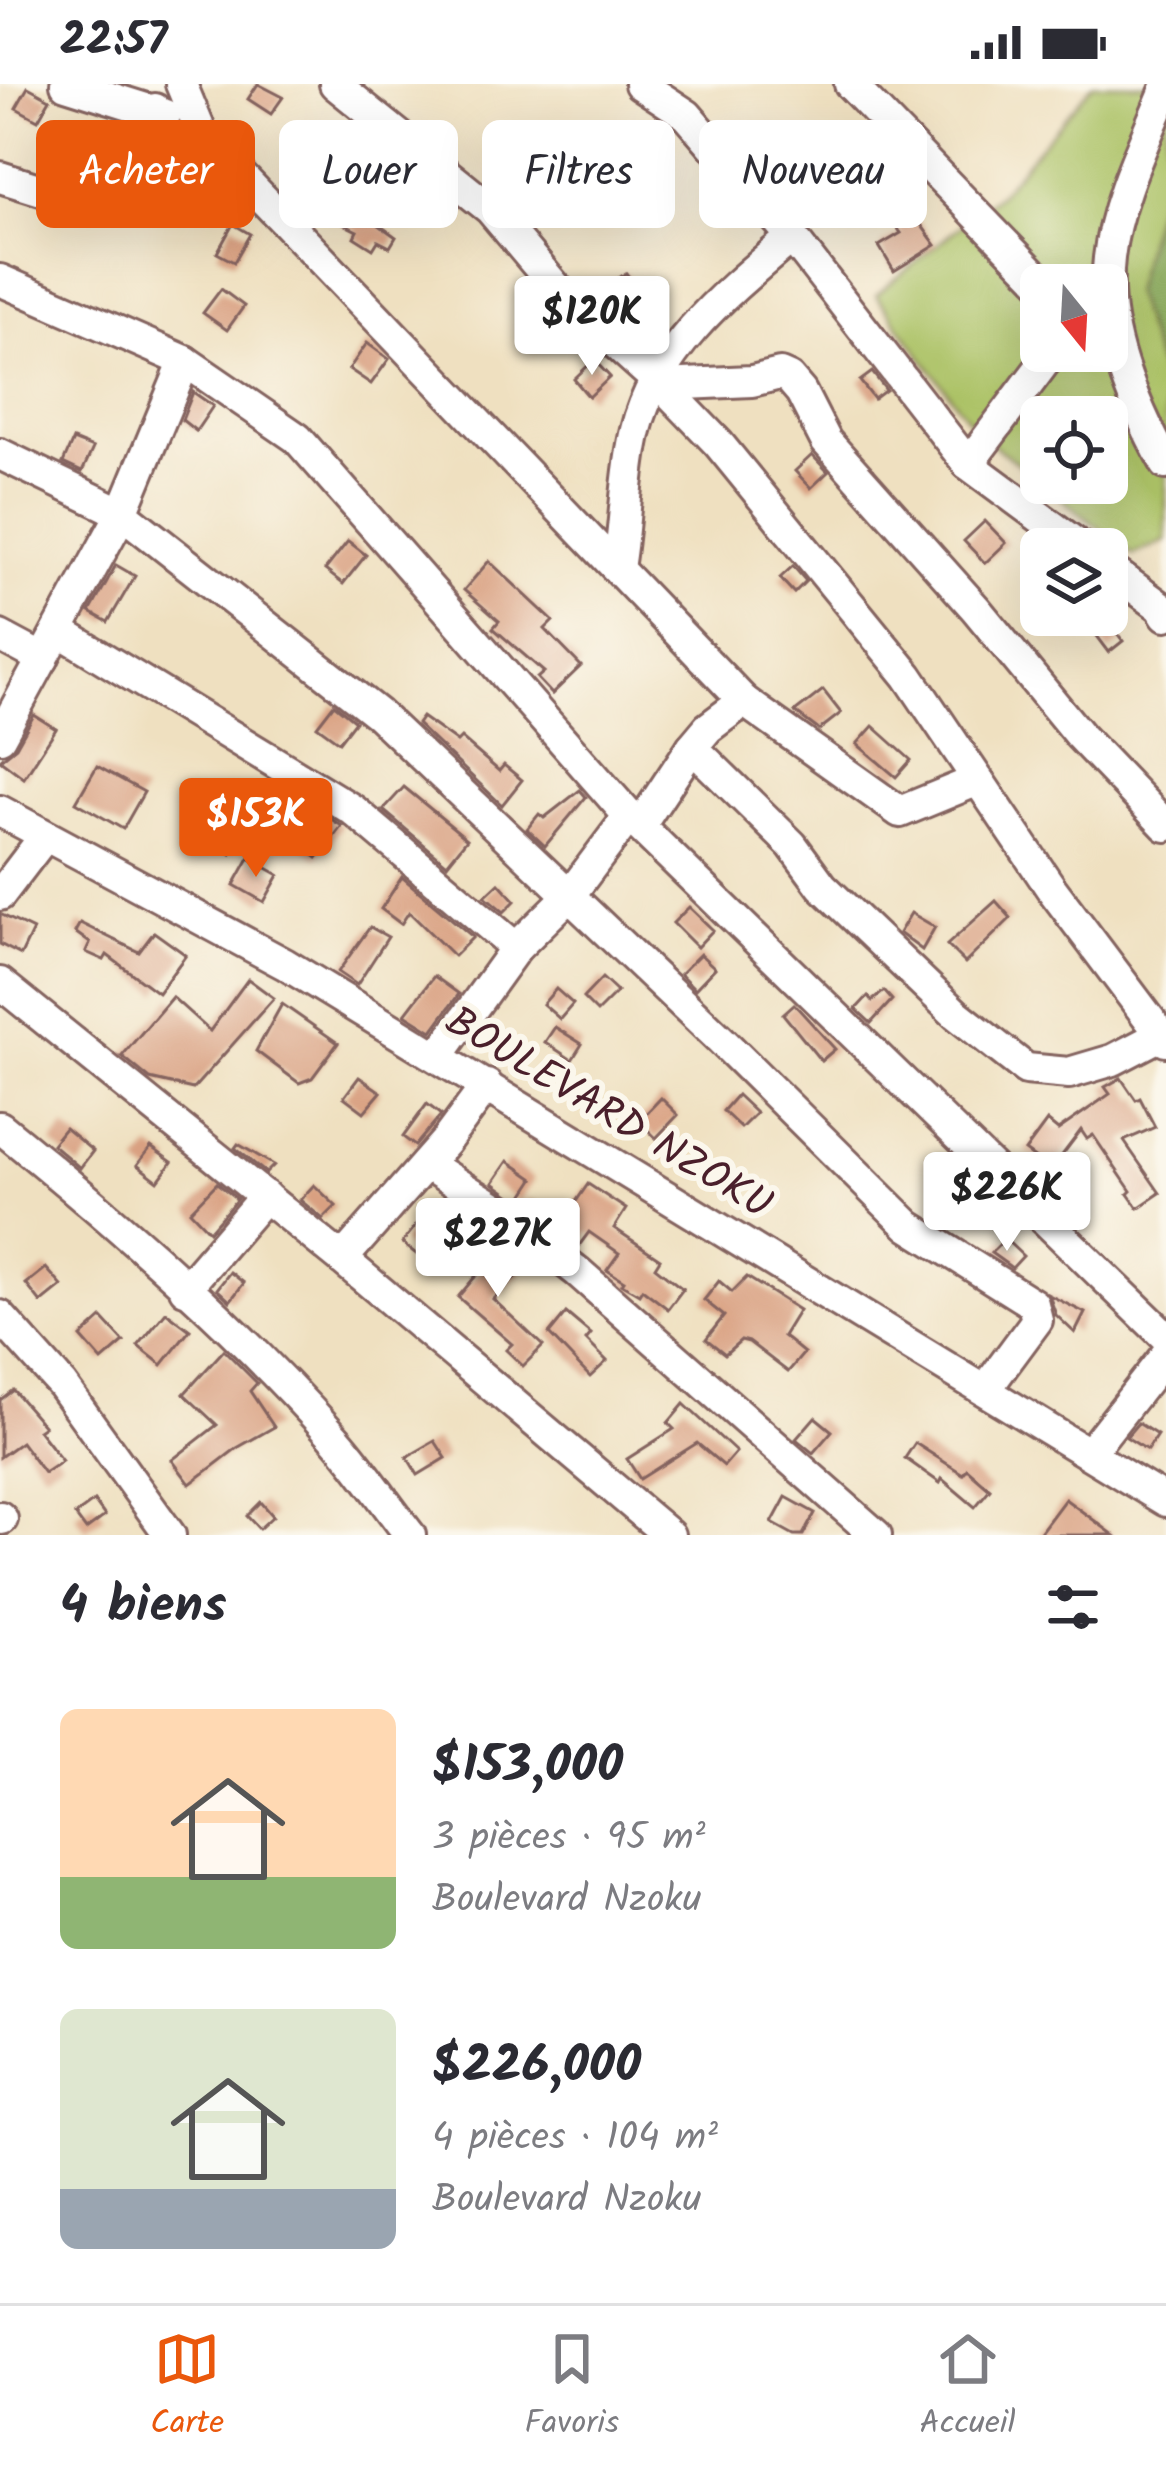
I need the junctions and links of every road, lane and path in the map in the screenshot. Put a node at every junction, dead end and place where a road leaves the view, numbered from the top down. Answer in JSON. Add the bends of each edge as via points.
{"nodes":[{"id":1,"x":66,"y":84,"type":"edge"},
{"id":2,"x":181,"y":84,"type":"edge"},
{"id":3,"x":335,"y":84,"type":"edge"},
{"id":4,"x":640,"y":84,"type":"edge"},
{"id":5,"x":850,"y":84,"type":"edge"},
{"id":6,"x":1166,"y":89,"type":"edge"},
{"id":7,"x":155,"y":109,"type":"junction"},
{"id":8,"x":175,"y":120,"type":"edge"},
{"id":9,"x":196,"y":120,"type":"edge"},
{"id":10,"x":0,"y":177,"type":"edge"},
{"id":11,"x":255,"y":190,"type":"edge"},
{"id":12,"x":791,"y":237,"type":"junction"},
{"id":13,"x":1025,"y":264,"type":"edge"},
{"id":14,"x":1109,"y":264,"type":"edge"},
{"id":15,"x":0,"y":280,"type":"edge"},
{"id":16,"x":184,"y":361,"type":"junction"},
{"id":17,"x":1037,"y":372,"type":"edge"},
{"id":18,"x":1124,"y":372,"type":"edge"},
{"id":19,"x":660,"y":383,"type":"junction"},
{"id":20,"x":0,"y":454,"type":"edge"},
{"id":21,"x":968,"y":464,"type":"junction"},
{"id":22,"x":1166,"y":464,"type":"edge"},
{"id":23,"x":122,"y":513,"type":"junction"},
{"id":24,"x":1055,"y":528,"type":"edge"},
{"id":25,"x":618,"y":568,"type":"junction"},
{"id":26,"x":1128,"y":583,"type":"edge"},
{"id":27,"x":1166,"y":615,"type":"edge"},
{"id":28,"x":58,"y":631,"type":"junction"},
{"id":29,"x":0,"y":636,"type":"edge"},
{"id":30,"x":43,"y":659,"type":"junction"},
{"id":31,"x":743,"y":700,"type":"junction"},
{"id":32,"x":0,"y":737,"type":"edge"},
{"id":33,"x":692,"y":747,"type":"junction"},
{"id":34,"x":979,"y":780,"type":"junction"},
{"id":35,"x":0,"y":812,"type":"edge"},
{"id":36,"x":635,"y":820,"type":"junction"},
{"id":37,"x":1166,"y":826,"type":"edge"},
{"id":38,"x":45,"y":836,"type":"junction"},
{"id":39,"x":0,"y":895,"type":"edge"},
{"id":40,"x":569,"y":896,"type":"junction"},
{"id":41,"x":515,"y":948,"type":"junction"},
{"id":42,"x":0,"y":983,"type":"edge"},
{"id":43,"x":1164,"y":1038,"type":"edge"},
{"id":44,"x":439,"y":1055,"type":"junction"},
{"id":45,"x":487,"y":1085,"type":"junction"},
{"id":46,"x":0,"y":1127,"type":"edge"},
{"id":47,"x":426,"y":1164,"type":"junction"},
{"id":48,"x":265,"y":1196,"type":"junction"},
{"id":49,"x":342,"y":1259,"type":"junction"},
{"id":50,"x":185,"y":1289,"type":"junction"},
{"id":51,"x":0,"y":1316,"type":"edge"},
{"id":52,"x":1166,"y":1336,"type":"edge"},
{"id":53,"x":1166,"y":1355,"type":"edge"},
{"id":54,"x":986,"y":1389,"type":"junction"},
{"id":55,"x":1090,"y":1452,"type":"junction"},
{"id":56,"x":1166,"y":1501,"type":"edge"},
{"id":57,"x":404,"y":1533,"type":"edge"},
{"id":58,"x":872,"y":1534,"type":"edge"},
{"id":59,"x":170,"y":1535,"type":"edge"},
{"id":60,"x":669,"y":1535,"type":"edge"}],
"edges":[{"from":1,"to":7,"type":"street"},
{"from":2,"to":9,"type":"street"},
{"from":3,"to":19,"type":"street","via":[[490,209],[565,298]]},
{"from":4,"to":12,"type":"street","via":[[687,115]]},
{"from":5,"to":13,"type":"street"},
{"from":6,"to":14,"type":"street"},
{"from":7,"to":8,"type":"street"},
{"from":7,"to":10,"type":"street","via":[[82,202]]},
{"from":11,"to":25,"type":"street"},
{"from":12,"to":19,"type":"street","via":[[689,332]]},
{"from":12,"to":21,"type":"street"},
{"from":15,"to":16,"type":"street"},
{"from":16,"to":23,"type":"street"},
{"from":16,"to":36,"type":"street","via":[[297,438]]},
{"from":17,"to":21,"type":"street"},
{"from":18,"to":22,"type":"street"},
{"from":19,"to":25,"type":"street","via":[[638,423]]},
{"from":19,"to":34,"type":"street","via":[[812,556]]},
{"from":19,"to":37,"type":"street","via":[[789,378],[826,442]]},
{"from":20,"to":23,"type":"street"},
{"from":21,"to":24,"type":"street"},
{"from":23,"to":28,"type":"street"},
{"from":23,"to":40,"type":"street","via":[[378,714]]},
{"from":25,"to":31,"type":"street"},
{"from":26,"to":27,"type":"street"},
{"from":28,"to":30,"type":"street"},
{"from":28,"to":41,"type":"street","via":[[353,810]]},
{"from":29,"to":30,"type":"street"},
{"from":30,"to":32,"type":"street"},
{"from":31,"to":33,"type":"street"},
{"from":31,"to":34,"type":"street","via":[[900,812]]},
{"from":33,"to":36,"type":"street"},
{"from":33,"to":43,"type":"street","via":[[792,845],[822,886],[1026,1069],[1069,1073]]},
{"from":34,"to":43,"type":"street"},
{"from":35,"to":38,"type":"street","name":"BOULEVARD NZOKU"},
{"from":36,"to":40,"type":"street"},
{"from":36,"to":52,"type":"street"},
{"from":38,"to":39,"type":"street"},
{"from":38,"to":44,"type":"street","name":"BOULEVARD NZOKU"},
{"from":40,"to":41,"type":"street"},
{"from":40,"to":54,"type":"street","via":[[910,1226],[1033,1304],[1037,1320]]},
{"from":41,"to":44,"type":"street"},
{"from":42,"to":48,"type":"street"},
{"from":44,"to":45,"type":"street","name":"BOULEVARD NZOKU"},
{"from":45,"to":47,"type":"street"},
{"from":45,"to":54,"type":"street","name":"BOULEVARD NZOKU"},
{"from":46,"to":50,"type":"street"},
{"from":47,"to":49,"type":"street"},
{"from":47,"to":58,"type":"street","via":[[578,1272]]},
{"from":48,"to":49,"type":"street"},
{"from":48,"to":50,"type":"street"},
{"from":49,"to":60,"type":"street"},
{"from":50,"to":57,"type":"street","via":[[339,1443]]},
{"from":51,"to":59,"type":"street","via":[[62,1385]]},
{"from":53,"to":55,"type":"street"},
{"from":54,"to":55,"type":"street","name":"BOULEVARD NZOKU"},
{"from":55,"to":56,"type":"street","name":"BOULEVARD NZOKU"}]}
